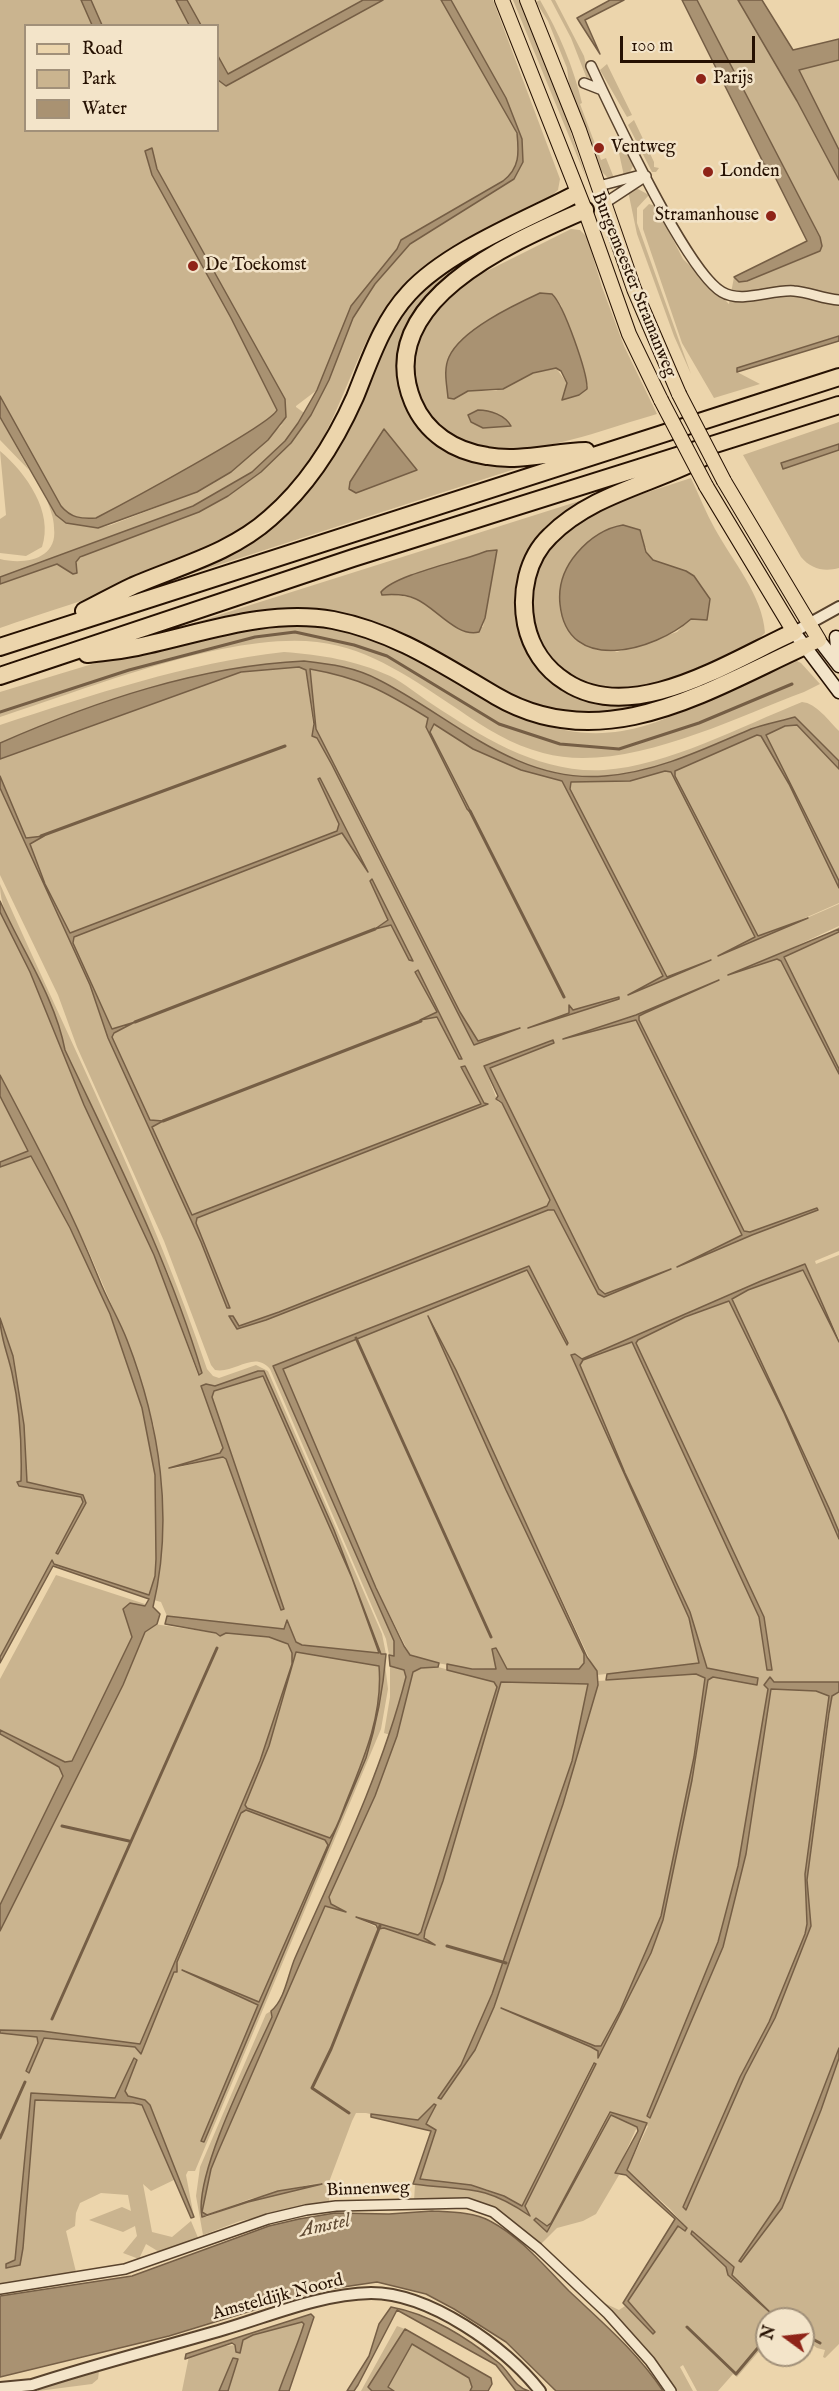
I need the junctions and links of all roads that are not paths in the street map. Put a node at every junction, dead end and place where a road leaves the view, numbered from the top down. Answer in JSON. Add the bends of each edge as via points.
{"nodes":[{"id":1,"x":502,"y":0,"type":"edge"},
{"id":2,"x":527,"y":0,"type":"edge"},
{"id":3,"x":591,"y":66,"type":"dead end"},
{"id":4,"x":584,"y":83,"type":"dead end"},
{"id":5,"x":602,"y":90,"type":"junction"},
{"id":6,"x":646,"y":176,"type":"junction"},
{"id":7,"x":599,"y":186,"type":"junction"},
{"id":8,"x":576,"y":194,"type":"junction"},
{"id":9,"x":605,"y":203,"type":"junction"},
{"id":10,"x":585,"y":210,"type":"junction"},
{"id":11,"x":839,"y":300,"type":"edge"},
{"id":12,"x":839,"y":376,"type":"edge"},
{"id":13,"x":839,"y":405,"type":"edge"},
{"id":14,"x":749,"y":433,"type":"junction"},
{"id":15,"x":605,"y":450,"type":"junction"},
{"id":16,"x":839,"y":608,"type":"edge"},
{"id":17,"x":809,"y":624,"type":"junction"},
{"id":18,"x":794,"y":632,"type":"junction"},
{"id":19,"x":38,"y":634,"type":"junction"},
{"id":20,"x":838,"y":636,"type":"edge"},
{"id":21,"x":811,"y":643,"type":"junction"},
{"id":22,"x":0,"y":647,"type":"edge"},
{"id":23,"x":51,"y":658,"type":"junction"},
{"id":24,"x":839,"y":666,"type":"edge"},
{"id":25,"x":0,"y":676,"type":"edge"},
{"id":26,"x":839,"y":692,"type":"edge"},
{"id":27,"x":0,"y":2289,"type":"edge"},
{"id":28,"x":0,"y":2388,"type":"edge"},
{"id":29,"x":540,"y":2391,"type":"edge"},
{"id":30,"x":671,"y":2391,"type":"edge"}],
"edges":[{"from":1,"to":8,"type":"main road","name":"Burgemeester Stramanweg"},
{"from":2,"to":7,"type":"main road","name":"Burgemeester Stramanweg"},
{"from":3,"to":5,"type":"street"},
{"from":4,"to":5,"type":"street"},
{"from":5,"to":6,"type":"street"},
{"from":6,"to":7,"type":"street","name":"Burgemeester Stramanweg"},
{"from":6,"to":9,"type":"street","name":"Burgemeester Stramanweg"},
{"from":6,"to":11,"type":"street","via":[[695,261],[721,292],[734,296],[795,291]]},
{"from":7,"to":8,"type":"main road"},
{"from":7,"to":9,"type":"main road","name":"Burgemeester Stramanweg"},
{"from":8,"to":10,"type":"main road","name":"Burgemeester Stramanweg"},
{"from":8,"to":19,"type":"highway","via":[[444,264],[409,293],[388,322],[327,450],[290,499],[269,519],[231,546],[131,587]]},
{"from":9,"to":10,"type":"main road"},
{"from":9,"to":17,"type":"main road","name":"Burgemeester Stramanweg","bridge":true,"via":[[634,288],[679,394],[724,481]]},
{"from":10,"to":15,"type":"highway","via":[[485,260],[444,290],[411,334],[406,379],[415,407],[428,426],[445,441],[471,453],[501,458]]},
{"from":10,"to":18,"type":"main road","name":"Burgemeester Stramanweg","bridge":true,"via":[[629,334],[661,400],[706,486]]},
{"from":12,"to":15,"type":"highway"},
{"from":13,"to":14,"type":"highway"},
{"from":14,"to":18,"type":"highway","via":[[678,471],[596,502],[560,527],[530,566],[523,612],[536,652],[558,677],[589,694],[622,699],[660,692]]},
{"from":14,"to":23,"type":"highway"},
{"from":15,"to":19,"type":"highway"},
{"from":16,"to":17,"type":"street"},
{"from":17,"to":18,"type":"street"},
{"from":17,"to":21,"type":"main road","name":"Burgemeester Stramanweg"},
{"from":18,"to":21,"type":"main road","name":"Burgemeester Stramanweg"},
{"from":19,"to":22,"type":"highway"},
{"from":20,"to":21,"type":"street"},
{"from":20,"to":24,"type":"main road"},
{"from":21,"to":23,"type":"highway","via":[[675,705],[629,718],[600,721],[572,721],[524,710],[428,654],[380,633],[331,620],[294,617],[252,621],[132,648]]},
{"from":21,"to":24,"type":"main road","name":"Burgemeester Stramanweg"},
{"from":21,"to":26,"type":"main road","name":"Burgemeester Stramanweg"},
{"from":23,"to":25,"type":"highway"},
{"from":27,"to":30,"type":"street","name":"Binnenweg","via":[[125,2269],[268,2219],[306,2210],[466,2203],[494,2212],[546,2256],[609,2314]]},
{"from":28,"to":29,"type":"street","name":"Amsteldijk Noord","via":[[32,2385],[316,2302],[372,2293],[426,2307],[471,2330],[529,2377]]}]}
